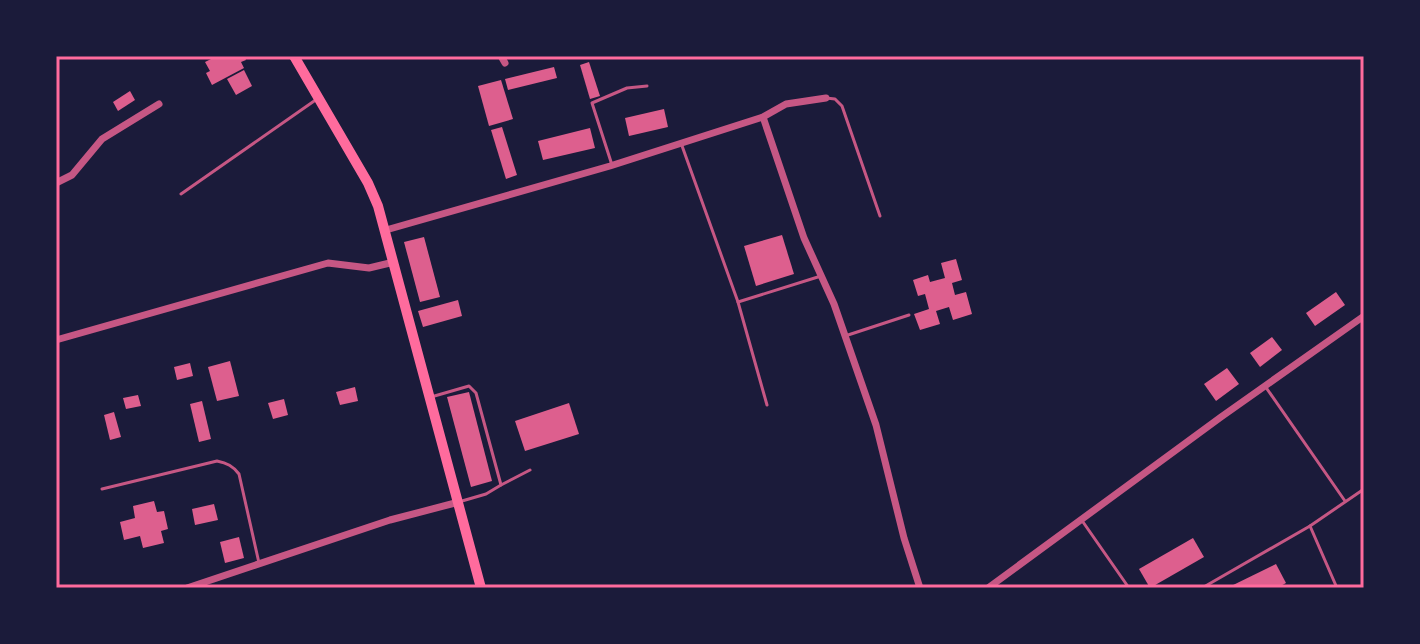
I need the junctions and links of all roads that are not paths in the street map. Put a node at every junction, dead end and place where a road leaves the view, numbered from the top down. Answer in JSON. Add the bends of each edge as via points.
{"nodes":[{"id":1,"x":294,"y":56,"type":"edge"},
{"id":2,"x":647,"y":86,"type":"dead end"},
{"id":3,"x":826,"y":98,"type":"joint"},
{"id":4,"x":317,"y":99,"type":"junction"},
{"id":5,"x":159,"y":104,"type":"dead end"},
{"id":6,"x":763,"y":117,"type":"junction"},
{"id":7,"x":681,"y":143,"type":"junction"},
{"id":8,"x":612,"y":165,"type":"junction"},
{"id":9,"x":56,"y":183,"type":"edge"},
{"id":10,"x":181,"y":194,"type":"dead end"},
{"id":11,"x":880,"y":216,"type":"dead end"},
{"id":12,"x":386,"y":230,"type":"junction"},
{"id":13,"x":394,"y":262,"type":"junction"},
{"id":14,"x":821,"y":276,"type":"junction"},
{"id":15,"x":738,"y":302,"type":"junction"},
{"id":16,"x":909,"y":315,"type":"dead end"},
{"id":17,"x":1364,"y":316,"type":"edge"},
{"id":18,"x":845,"y":336,"type":"junction"},
{"id":19,"x":56,"y":340,"type":"edge"},
{"id":20,"x":1265,"y":386,"type":"junction"},
{"id":21,"x":431,"y":397,"type":"junction"},
{"id":22,"x":767,"y":405,"type":"dead end"},
{"id":23,"x":530,"y":470,"type":"dead end"},
{"id":24,"x":501,"y":485,"type":"junction"},
{"id":25,"x":102,"y":489,"type":"dead end"},
{"id":26,"x":1364,"y":489,"type":"edge"},
{"id":27,"x":459,"y":502,"type":"junction"},
{"id":28,"x":1346,"y":502,"type":"junction"},
{"id":29,"x":1081,"y":520,"type":"junction"},
{"id":30,"x":1310,"y":526,"type":"junction"},
{"id":31,"x":259,"y":565,"type":"junction"},
{"id":32,"x":187,"y":588,"type":"edge"},
{"id":33,"x":481,"y":588,"type":"edge"},
{"id":34,"x":920,"y":588,"type":"edge"},
{"id":35,"x":988,"y":588,"type":"edge"},
{"id":36,"x":1129,"y":588,"type":"edge"},
{"id":37,"x":1202,"y":588,"type":"edge"},
{"id":38,"x":1337,"y":588,"type":"edge"}],
"edges":[{"from":1,"to":4,"type":"main road"},
{"from":2,"to":8,"type":"lane","via":[[592,103]]},
{"from":3,"to":6,"type":"street","via":[[786,104]]},
{"from":3,"to":11,"type":"lane","via":[[842,106]]},
{"from":4,"to":10,"type":"lane"},
{"from":4,"to":12,"type":"main road","via":[[368,183]]},
{"from":5,"to":9,"type":"street","via":[[102,139],[72,175]]},
{"from":6,"to":7,"type":"street"},
{"from":6,"to":14,"type":"street"},
{"from":7,"to":8,"type":"street"},
{"from":7,"to":15,"type":"lane"},
{"from":8,"to":12,"type":"street"},
{"from":12,"to":13,"type":"main road"},
{"from":13,"to":19,"type":"street","via":[[369,268],[328,263]]},
{"from":13,"to":21,"type":"main road"},
{"from":14,"to":15,"type":"lane"},
{"from":14,"to":18,"type":"street"},
{"from":15,"to":22,"type":"lane"},
{"from":16,"to":18,"type":"lane"},
{"from":17,"to":20,"type":"street"},
{"from":18,"to":34,"type":"street","via":[[876,425]]},
{"from":20,"to":28,"type":"lane"},
{"from":20,"to":29,"type":"street"},
{"from":21,"to":24,"type":"lane","via":[[474,389]]},
{"from":21,"to":27,"type":"main road"},
{"from":23,"to":24,"type":"lane"},
{"from":24,"to":27,"type":"lane"},
{"from":25,"to":31,"type":"lane","via":[[225,462],[239,474]]},
{"from":26,"to":28,"type":"lane"},
{"from":27,"to":31,"type":"street"},
{"from":27,"to":33,"type":"main road"},
{"from":28,"to":30,"type":"lane"},
{"from":29,"to":35,"type":"street"},
{"from":29,"to":36,"type":"lane"},
{"from":30,"to":37,"type":"lane"},
{"from":30,"to":38,"type":"lane"},
{"from":31,"to":32,"type":"street"}]}
